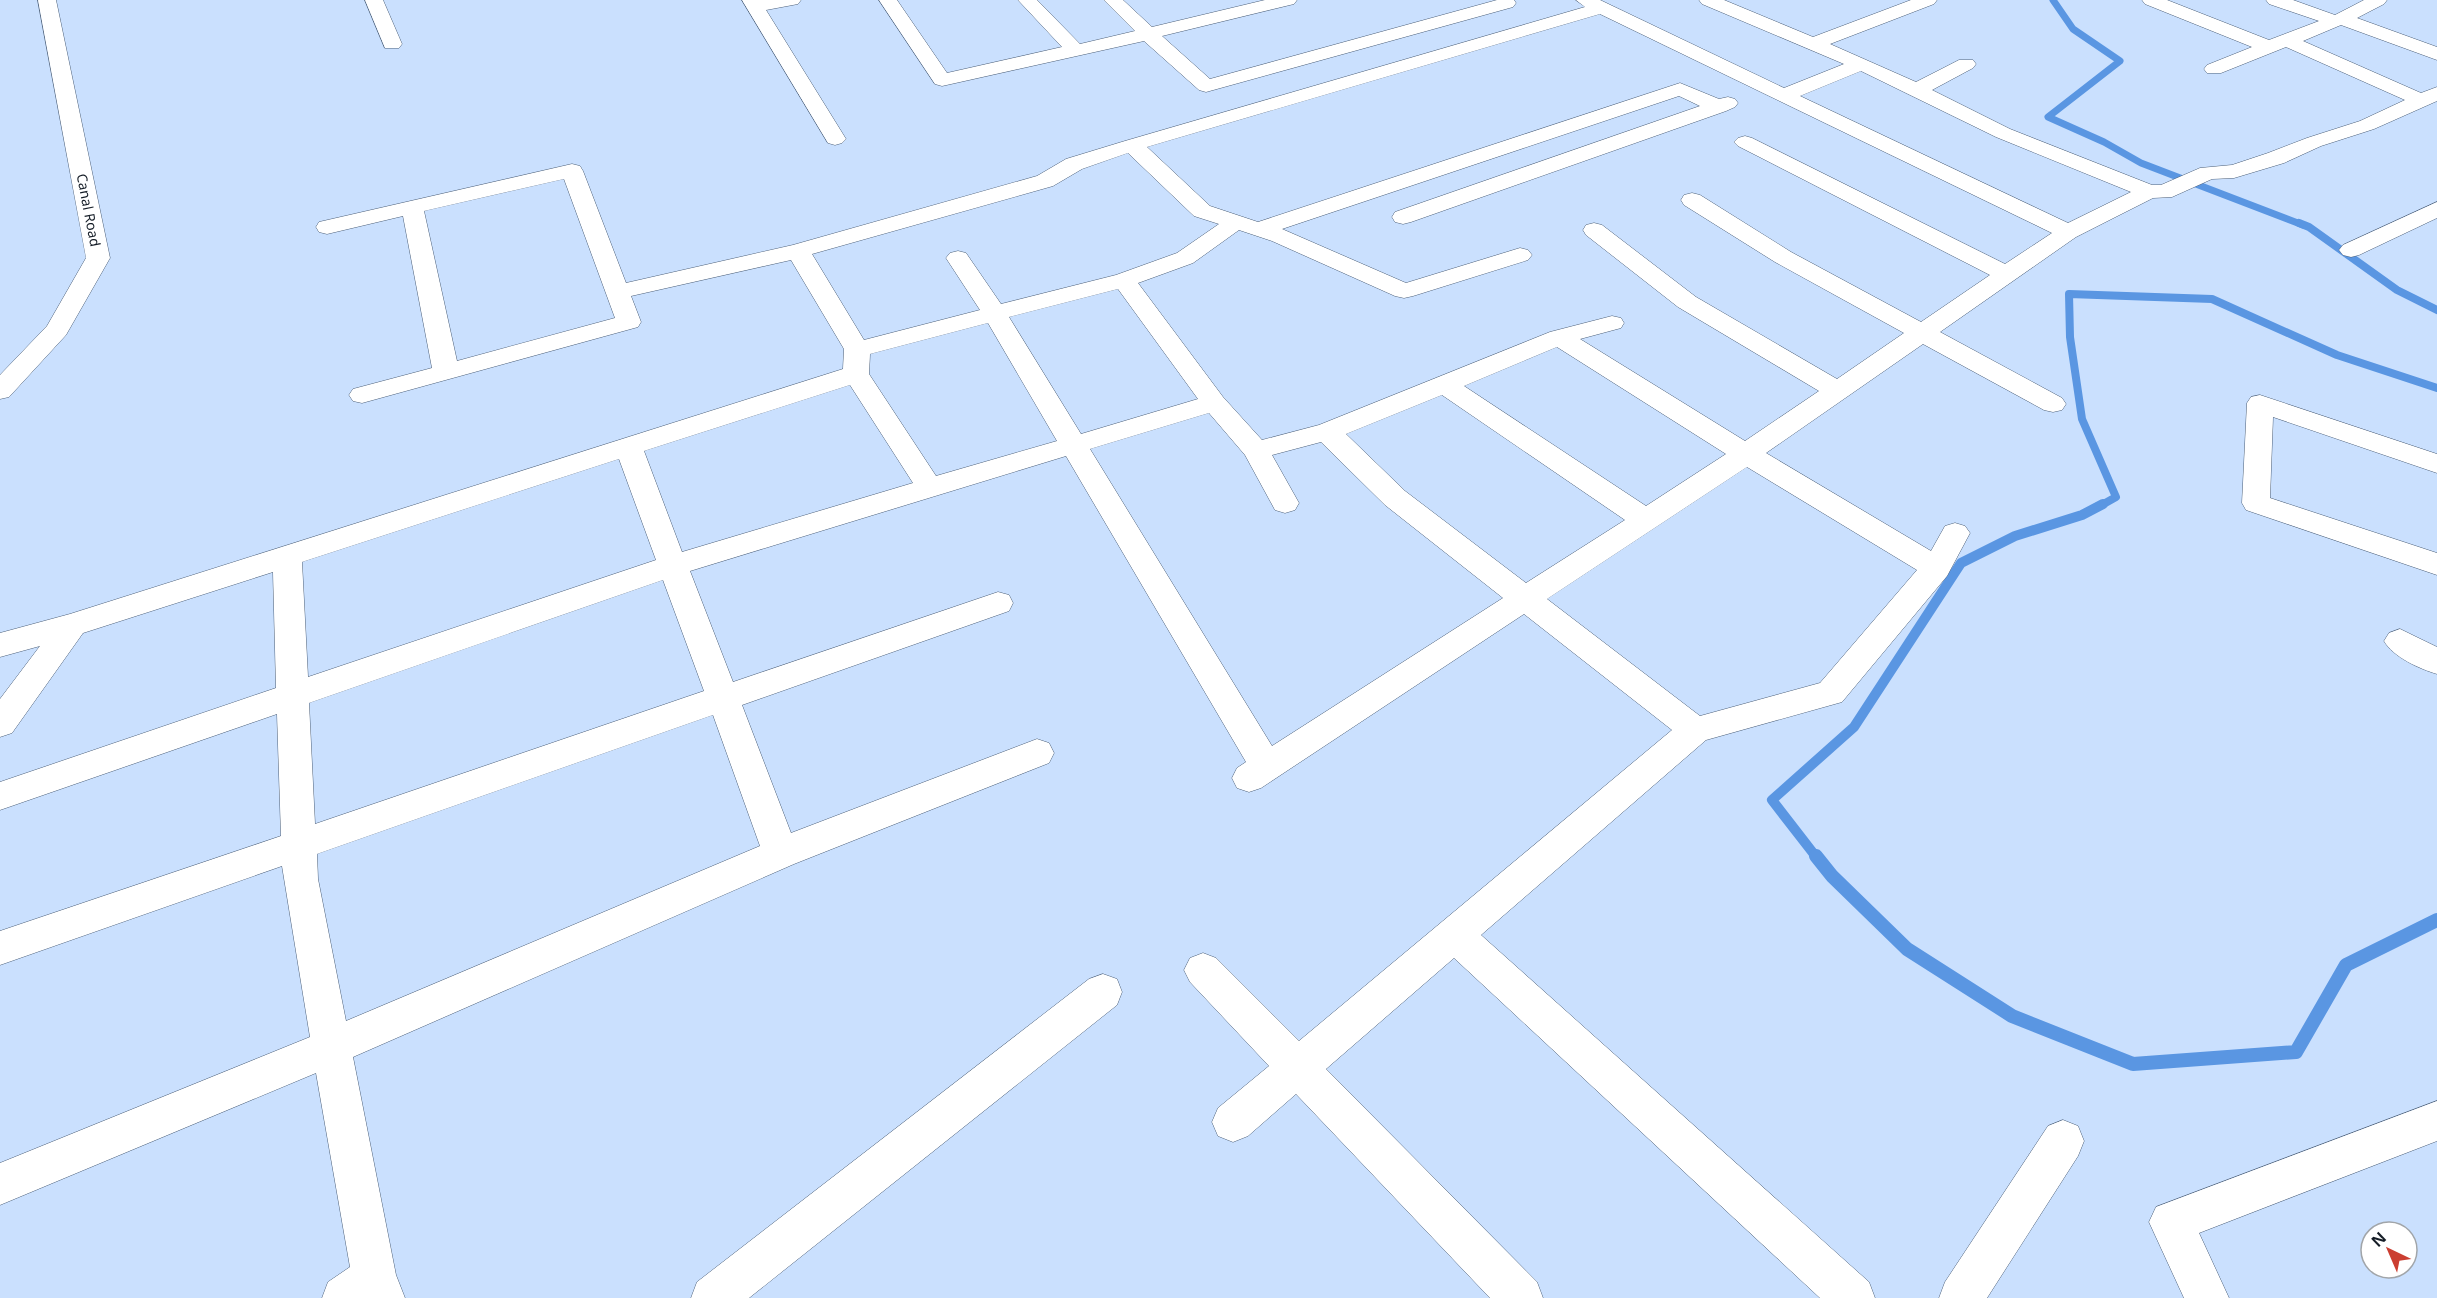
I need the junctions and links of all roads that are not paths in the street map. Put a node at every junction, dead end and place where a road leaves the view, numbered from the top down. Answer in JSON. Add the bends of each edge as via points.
{"nodes":[{"id":1,"x":47,"y":0,"type":"edge"},
{"id":2,"x":374,"y":0,"type":"edge"},
{"id":3,"x":792,"y":0,"type":"edge"},
{"id":4,"x":888,"y":0,"type":"edge"},
{"id":5,"x":1113,"y":0,"type":"edge"},
{"id":6,"x":1288,"y":0,"type":"edge"},
{"id":7,"x":1928,"y":0,"type":"edge"},
{"id":8,"x":2151,"y":0,"type":"edge"},
{"id":9,"x":2276,"y":0,"type":"edge"},
{"id":10,"x":2378,"y":0,"type":"edge"},
{"id":11,"x":1031,"y":1,"type":"edge"},
{"id":12,"x":1717,"y":1,"type":"edge"},
{"id":13,"x":1507,"y":3,"type":"dead end"},
{"id":14,"x":753,"y":4,"type":"edge"},
{"id":15,"x":1594,"y":4,"type":"edge"},
{"id":16,"x":2337,"y":19,"type":"junction"},
{"id":17,"x":1148,"y":33,"type":"junction"},
{"id":18,"x":2278,"y":43,"type":"junction"},
{"id":19,"x":392,"y":44,"type":"dead end"},
{"id":20,"x":1812,"y":44,"type":"junction"},
{"id":21,"x":1076,"y":51,"type":"junction"},
{"id":22,"x":2437,"y":54,"type":"edge"},
{"id":23,"x":1860,"y":64,"type":"junction"},
{"id":24,"x":1966,"y":64,"type":"dead end"},
{"id":25,"x":2214,"y":69,"type":"dead end"},
{"id":26,"x":1764,"y":86,"type":"junction"},
{"id":27,"x":1916,"y":90,"type":"junction"},
{"id":28,"x":1784,"y":95,"type":"junction"},
{"id":29,"x":2430,"y":97,"type":"edge"},
{"id":30,"x":1719,"y":107,"type":"junction"},
{"id":31,"x":835,"y":139,"type":"dead end"},
{"id":32,"x":1745,"y":142,"type":"dead end"},
{"id":33,"x":1132,"y":145,"type":"junction"},
{"id":34,"x":2156,"y":191,"type":"junction"},
{"id":35,"x":1692,"y":200,"type":"dead end"},
{"id":36,"x":412,"y":207,"type":"junction"},
{"id":37,"x":2437,"y":208,"type":"edge"},
{"id":38,"x":1403,"y":217,"type":"dead end"},
{"id":39,"x":1248,"y":226,"type":"junction"},
{"id":40,"x":327,"y":227,"type":"dead end"},
{"id":41,"x":1594,"y":230,"type":"dead end"},
{"id":42,"x":2068,"y":232,"type":"junction"},
{"id":43,"x":798,"y":250,"type":"junction"},
{"id":44,"x":2351,"y":250,"type":"dead end"},
{"id":45,"x":1520,"y":255,"type":"dead end"},
{"id":46,"x":958,"y":258,"type":"dead end"},
{"id":47,"x":2006,"y":274,"type":"junction"},
{"id":48,"x":1124,"y":280,"type":"junction"},
{"id":49,"x":617,"y":292,"type":"junction"},
{"id":50,"x":995,"y":314,"type":"junction"},
{"id":51,"x":1612,"y":323,"type":"dead end"},
{"id":52,"x":1921,"y":333,"type":"junction"},
{"id":53,"x":1558,"y":337,"type":"junction"},
{"id":54,"x":856,"y":362,"type":"junction"},
{"id":55,"x":446,"y":372,"type":"junction"},
{"id":56,"x":1444,"y":385,"type":"junction"},
{"id":57,"x":0,"y":391,"type":"edge"},
{"id":58,"x":1838,"y":391,"type":"junction"},
{"id":59,"x":362,"y":395,"type":"dead end"},
{"id":60,"x":1214,"y":403,"type":"junction"},
{"id":61,"x":2054,"y":404,"type":"dead end"},
{"id":62,"x":1327,"y":432,"type":"junction"},
{"id":63,"x":1073,"y":445,"type":"junction"},
{"id":64,"x":628,"y":446,"type":"junction"},
{"id":65,"x":1256,"y":450,"type":"junction"},
{"id":66,"x":1746,"y":454,"type":"junction"},
{"id":67,"x":2437,"y":464,"type":"edge"},
{"id":68,"x":929,"y":487,"type":"junction"},
{"id":69,"x":1285,"y":503,"type":"dead end"},
{"id":70,"x":1646,"y":520,"type":"junction"},
{"id":71,"x":1955,"y":534,"type":"dead end"},
{"id":72,"x":287,"y":555,"type":"junction"},
{"id":73,"x":2437,"y":564,"type":"edge"},
{"id":74,"x":672,"y":565,"type":"junction"},
{"id":75,"x":1936,"y":568,"type":"junction"},
{"id":76,"x":1524,"y":599,"type":"junction"},
{"id":77,"x":998,"y":603,"type":"dead end"},
{"id":78,"x":72,"y":624,"type":"junction"},
{"id":79,"x":2400,"y":641,"type":"dead end"},
{"id":80,"x":0,"y":645,"type":"edge"},
{"id":81,"x":2437,"y":662,"type":"edge"},
{"id":82,"x":293,"y":695,"type":"junction"},
{"id":83,"x":723,"y":698,"type":"junction"},
{"id":84,"x":0,"y":724,"type":"edge"},
{"id":85,"x":1695,"y":730,"type":"junction"},
{"id":86,"x":1037,"y":753,"type":"dead end"},
{"id":87,"x":0,"y":796,"type":"edge"},
{"id":88,"x":299,"y":844,"type":"junction"},
{"id":89,"x":781,"y":853,"type":"junction"},
{"id":90,"x":1455,"y":935,"type":"junction"},
{"id":91,"x":0,"y":948,"type":"edge"},
{"id":92,"x":1203,"y":970,"type":"dead end"},
{"id":93,"x":1103,"y":992,"type":"dead end"},
{"id":94,"x":331,"y":1047,"type":"junction"},
{"id":95,"x":1296,"y":1068,"type":"junction"},
{"id":96,"x":2437,"y":1121,"type":"edge"},
{"id":97,"x":1233,"y":1122,"type":"dead end"},
{"id":98,"x":2062,"y":1141,"type":"dead end"},
{"id":99,"x":0,"y":1184,"type":"edge"},
{"id":100,"x":367,"y":1291,"type":"edge"},
{"id":101,"x":713,"y":1298,"type":"edge"},
{"id":102,"x":1521,"y":1298,"type":"edge"},
{"id":103,"x":1852,"y":1298,"type":"edge"},
{"id":104,"x":1961,"y":1298,"type":"edge"},
{"id":105,"x":2207,"y":1298,"type":"edge"}],
"edges":[{"from":1,"to":57,"type":"street","name":"Canal Road","via":[[98,258],[57,330]]},
{"from":2,"to":19,"type":"street"},
{"from":3,"to":14,"type":"street"},
{"from":4,"to":21,"type":"street","via":[[942,80]]},
{"from":5,"to":17,"type":"street"},
{"from":6,"to":17,"type":"street"},
{"from":7,"to":20,"type":"street"},
{"from":8,"to":18,"type":"street"},
{"from":9,"to":16,"type":"street"},
{"from":10,"to":16,"type":"street"},
{"from":11,"to":21,"type":"street"},
{"from":12,"to":20,"type":"street"},
{"from":13,"to":17,"type":"street","via":[[1206,87]]},
{"from":14,"to":31,"type":"street"},
{"from":15,"to":26,"type":"street"},
{"from":15,"to":33,"type":"street"},
{"from":16,"to":18,"type":"street"},
{"from":16,"to":22,"type":"street"},
{"from":17,"to":21,"type":"street"},
{"from":18,"to":25,"type":"street"},
{"from":18,"to":29,"type":"street"},
{"from":20,"to":23,"type":"street"},
{"from":23,"to":27,"type":"street"},
{"from":23,"to":28,"type":"street"},
{"from":24,"to":27,"type":"street"},
{"from":26,"to":28,"type":"street"},
{"from":26,"to":30,"type":"street"},
{"from":27,"to":34,"type":"street","via":[[2003,133]]},
{"from":28,"to":42,"type":"street"},
{"from":29,"to":34,"type":"street","via":[[2276,158],[2234,171],[2208,173]]},
{"from":30,"to":38,"type":"street"},
{"from":30,"to":39,"type":"street","via":[[1680,89]]},
{"from":32,"to":47,"type":"street"},
{"from":33,"to":39,"type":"street","via":[[1202,210]]},
{"from":33,"to":43,"type":"street","via":[[1074,164],[1045,181]]},
{"from":34,"to":42,"type":"street"},
{"from":35,"to":52,"type":"street","via":[[1783,257]]},
{"from":36,"to":40,"type":"street"},
{"from":36,"to":49,"type":"street","via":[[572,171]]},
{"from":36,"to":55,"type":"street"},
{"from":37,"to":44,"type":"street"},
{"from":39,"to":45,"type":"street","via":[[1404,291]]},
{"from":39,"to":48,"type":"street","via":[[1185,258]]},
{"from":41,"to":58,"type":"street","via":[[1687,303]]},
{"from":42,"to":47,"type":"street"},
{"from":43,"to":49,"type":"street"},
{"from":43,"to":54,"type":"street"},
{"from":46,"to":50,"type":"street"},
{"from":47,"to":52,"type":"street"},
{"from":48,"to":50,"type":"street"},
{"from":48,"to":60,"type":"street"},
{"from":49,"to":55,"type":"street","via":[[629,322]]},
{"from":50,"to":54,"type":"street"},
{"from":50,"to":63,"type":"street"},
{"from":51,"to":53,"type":"street"},
{"from":52,"to":58,"type":"street"},
{"from":52,"to":61,"type":"street"},
{"from":53,"to":56,"type":"street"},
{"from":53,"to":66,"type":"street"},
{"from":54,"to":64,"type":"street"},
{"from":54,"to":68,"type":"street"},
{"from":55,"to":59,"type":"street"},
{"from":56,"to":62,"type":"street"},
{"from":56,"to":70,"type":"street"},
{"from":58,"to":66,"type":"street"},
{"from":60,"to":63,"type":"street"},
{"from":60,"to":65,"type":"street"},
{"from":62,"to":65,"type":"street"},
{"from":62,"to":76,"type":"street","via":[[1395,498]]},
{"from":63,"to":68,"type":"street"},
{"from":63,"to":76,"type":"street","via":[[1257,772]]},
{"from":64,"to":72,"type":"street"},
{"from":64,"to":74,"type":"street"},
{"from":65,"to":69,"type":"street"},
{"from":66,"to":70,"type":"street"},
{"from":66,"to":75,"type":"street"},
{"from":67,"to":73,"type":"street","via":[[2260,403],[2256,503]]},
{"from":68,"to":74,"type":"street"},
{"from":70,"to":76,"type":"street"},
{"from":71,"to":75,"type":"street"},
{"from":72,"to":78,"type":"street"},
{"from":72,"to":82,"type":"street"},
{"from":74,"to":82,"type":"street"},
{"from":74,"to":83,"type":"street"},
{"from":75,"to":85,"type":"street","via":[[1831,693]]},
{"from":76,"to":85,"type":"street"},
{"from":77,"to":83,"type":"street"},
{"from":78,"to":80,"type":"street"},
{"from":78,"to":84,"type":"street"},
{"from":79,"to":81,"type":"street"},
{"from":82,"to":87,"type":"street"},
{"from":82,"to":88,"type":"street"},
{"from":83,"to":88,"type":"street"},
{"from":83,"to":89,"type":"street"},
{"from":85,"to":90,"type":"street"},
{"from":86,"to":89,"type":"street"},
{"from":88,"to":91,"type":"street"},
{"from":88,"to":94,"type":"street","via":[[300,879]]},
{"from":89,"to":94,"type":"street"},
{"from":90,"to":95,"type":"street"},
{"from":90,"to":103,"type":"street"},
{"from":92,"to":95,"type":"street"},
{"from":93,"to":101,"type":"street"},
{"from":94,"to":99,"type":"street"},
{"from":94,"to":100,"type":"street"},
{"from":95,"to":97,"type":"street"},
{"from":95,"to":102,"type":"street"},
{"from":96,"to":105,"type":"street","via":[[2171,1222]]},
{"from":98,"to":104,"type":"street"}]}
